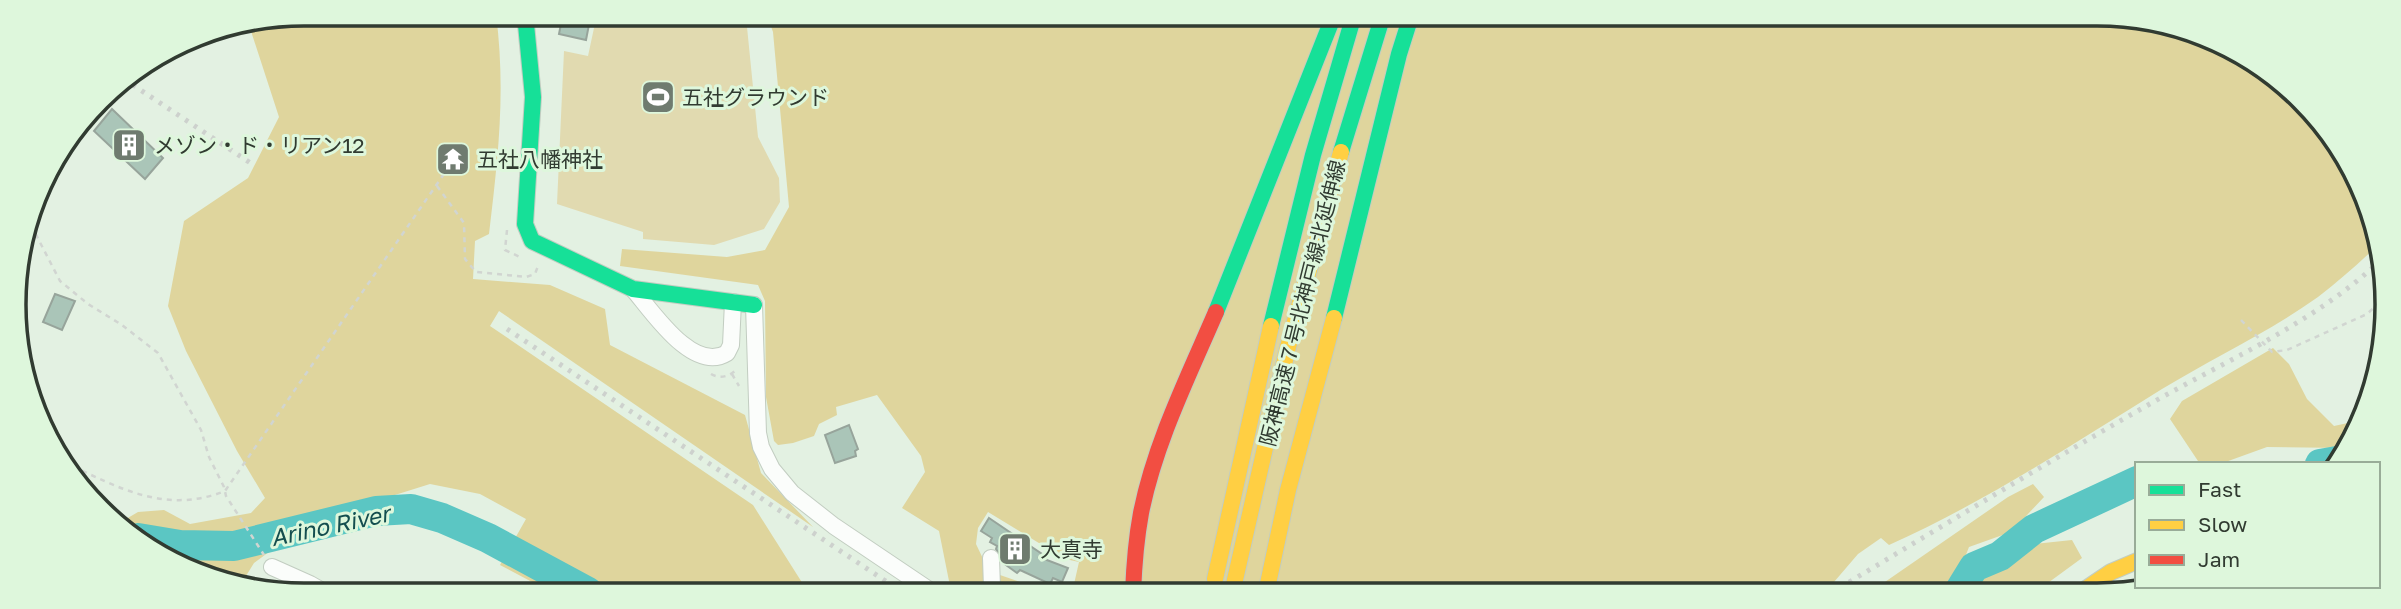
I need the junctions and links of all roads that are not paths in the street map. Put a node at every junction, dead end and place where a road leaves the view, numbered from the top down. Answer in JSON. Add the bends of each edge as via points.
{"nodes":[{"id":1,"x":526,"y":26,"type":"edge"},
{"id":2,"x":1330,"y":26,"type":"edge"},
{"id":3,"x":1351,"y":26,"type":"edge"},
{"id":4,"x":1380,"y":26,"type":"edge"},
{"id":5,"x":1408,"y":26,"type":"edge"},
{"id":6,"x":633,"y":289,"type":"junction"},
{"id":7,"x":733,"y":302,"type":"junction"},
{"id":8,"x":754,"y":304,"type":"joint"},
{"id":9,"x":991,"y":558,"type":"dead end"},
{"id":10,"x":2135,"y":562,"type":"edge"},
{"id":11,"x":272,"y":567,"type":"road end"},
{"id":12,"x":310,"y":583,"type":"edge"},
{"id":13,"x":917,"y":583,"type":"edge"},
{"id":14,"x":992,"y":583,"type":"edge"},
{"id":15,"x":1133,"y":583,"type":"edge"},
{"id":16,"x":1215,"y":583,"type":"edge"},
{"id":17,"x":1234,"y":583,"type":"edge"},
{"id":18,"x":1268,"y":583,"type":"edge"},
{"id":19,"x":2095,"y":583,"type":"edge"}],
"edges":[{"from":1,"to":6,"type":"main road","via":[[533,97],[526,230],[536,245]]},
{"from":2,"to":15,"type":"main road","via":[[1151,471]]},
{"from":3,"to":16,"type":"main road","name":"阪神高速７号北神戸線北延伸線","via":[[1303,196]]},
{"from":4,"to":17,"type":"main road","name":"阪神高速７号北神戸線北延伸線","via":[[1320,224]]},
{"from":5,"to":18,"type":"main road","via":[[1287,489]]},
{"from":6,"to":7,"type":"main road"},
{"from":6,"to":7,"type":"street","via":[[675,339],[712,358],[723,356],[731,345]]},
{"from":7,"to":8,"type":"main road"},
{"from":8,"to":13,"type":"street","via":[[758,433],[772,469],[792,493],[834,526]]},
{"from":9,"to":14,"type":"street"},
{"from":10,"to":19,"type":"main road"},
{"from":11,"to":12,"type":"street"}]}
